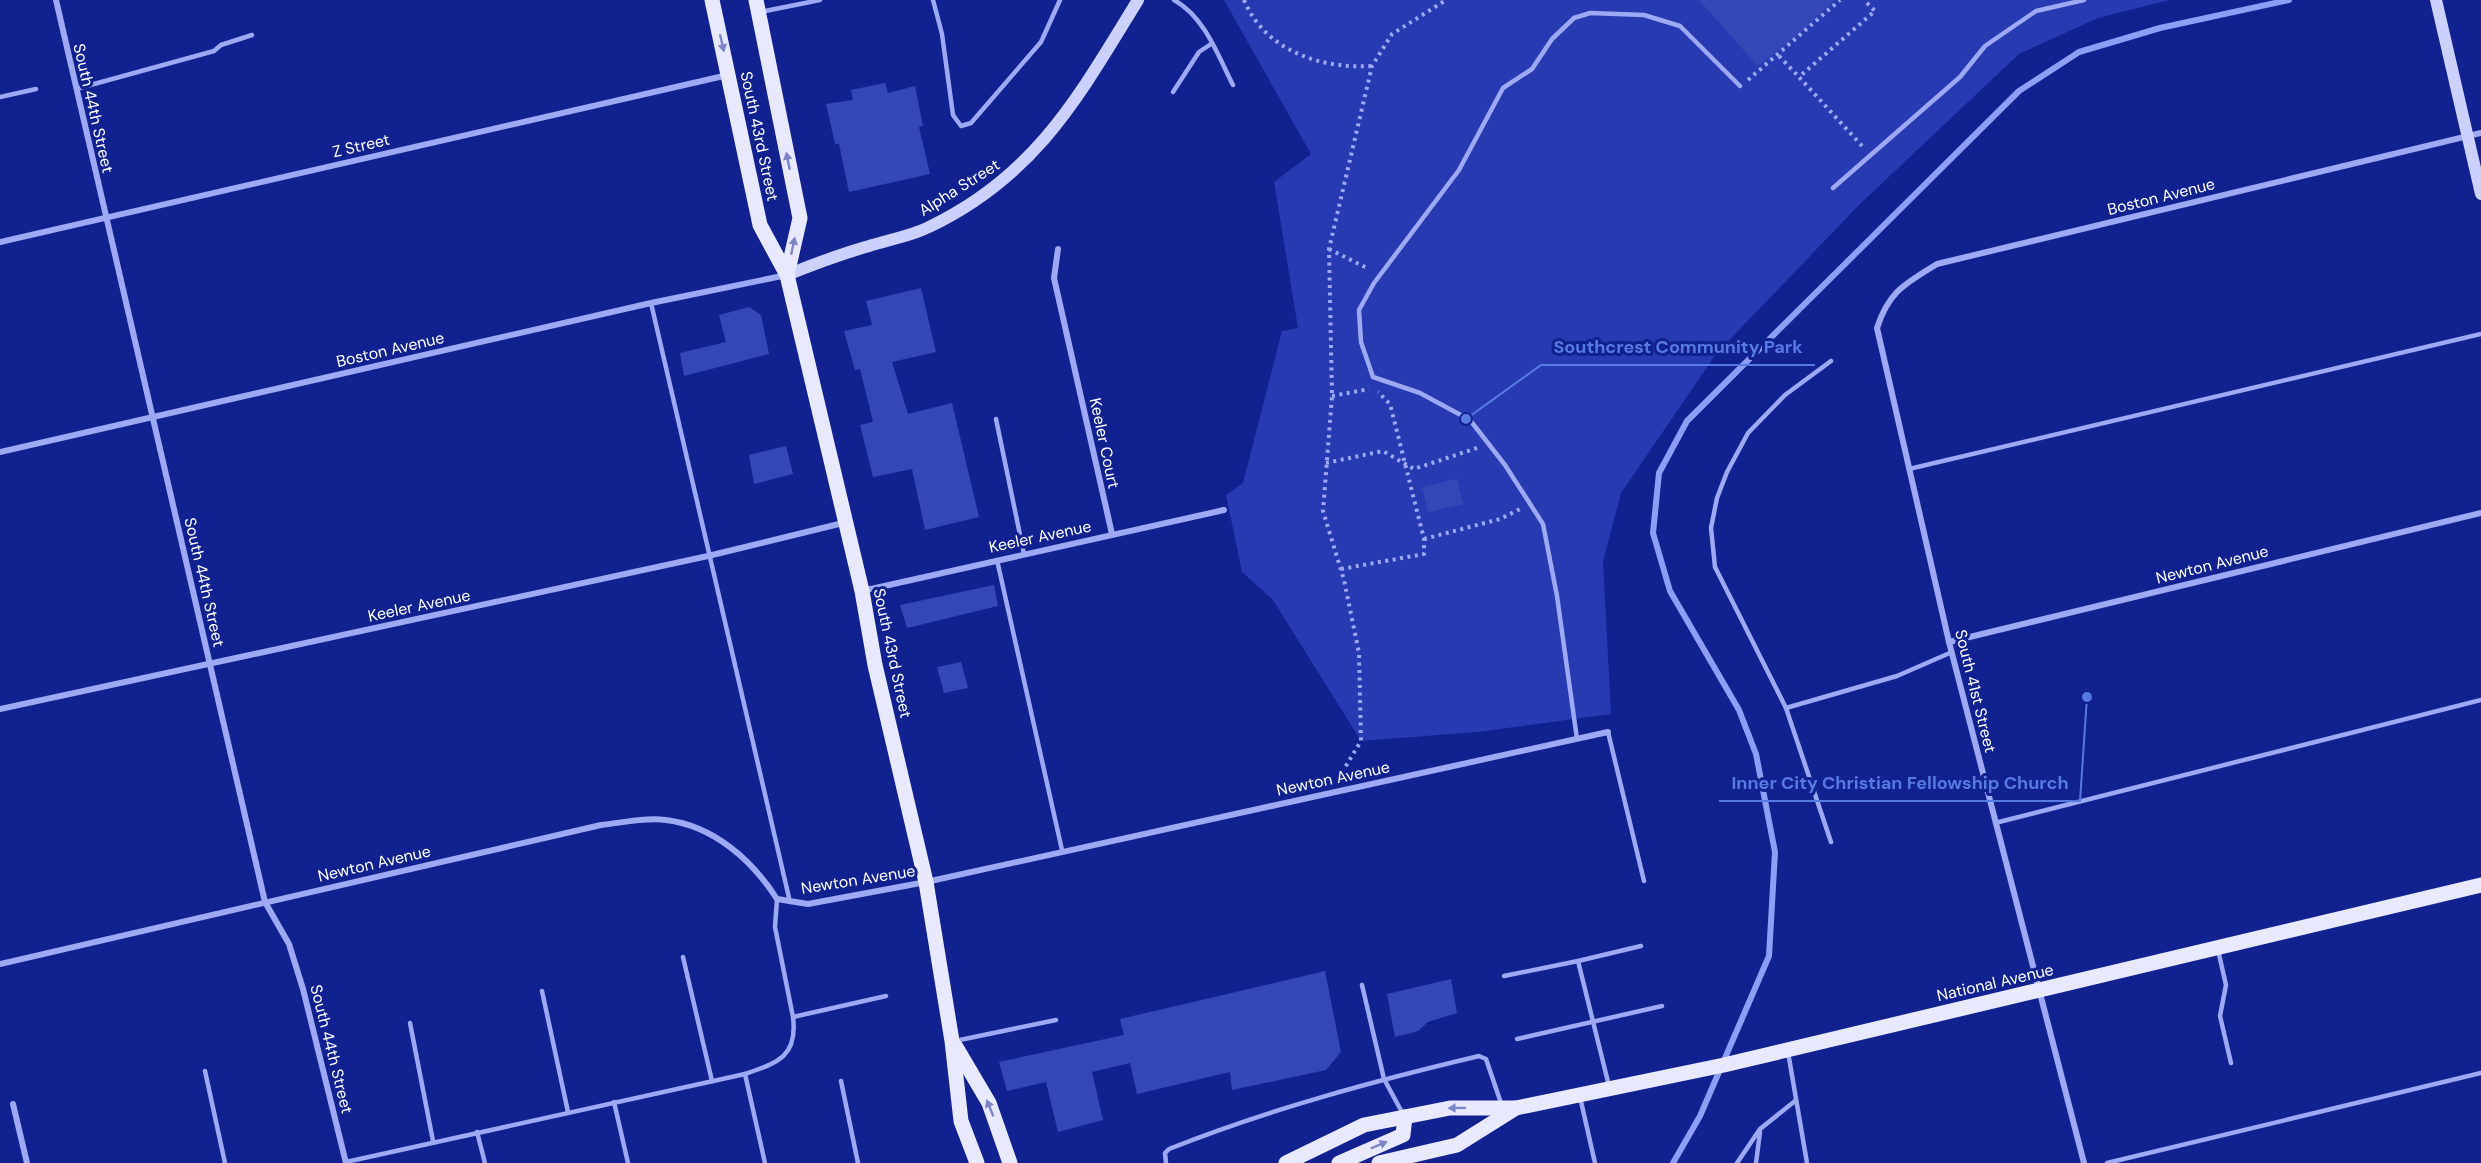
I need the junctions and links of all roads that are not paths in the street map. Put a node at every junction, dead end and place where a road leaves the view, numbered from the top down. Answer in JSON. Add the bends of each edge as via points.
{"nodes":[{"id":1,"x":56,"y":0,"type":"edge"},
{"id":2,"x":712,"y":0,"type":"edge"},
{"id":3,"x":820,"y":0,"type":"edge"},
{"id":4,"x":933,"y":0,"type":"edge"},
{"id":5,"x":1060,"y":0,"type":"edge"},
{"id":6,"x":1138,"y":0,"type":"edge"},
{"id":7,"x":1174,"y":0,"type":"edge"},
{"id":8,"x":2085,"y":0,"type":"edge"},
{"id":9,"x":2436,"y":0,"type":"edge"},
{"id":10,"x":757,"y":6,"type":"edge"},
{"id":11,"x":252,"y":35,"type":"dead end"},
{"id":12,"x":1211,"y":44,"type":"junction"},
{"id":13,"x":729,"y":75,"type":"junction"},
{"id":14,"x":1233,"y":85,"type":"dead end"},
{"id":15,"x":1740,"y":86,"type":"road end"},
{"id":16,"x":36,"y":89,"type":"dead end"},
{"id":17,"x":76,"y":89,"type":"junction"},
{"id":18,"x":1173,"y":93,"type":"dead end"},
{"id":19,"x":0,"y":97,"type":"edge"},
{"id":20,"x":2481,"y":133,"type":"edge"},
{"id":21,"x":2468,"y":136,"type":"junction"},
{"id":22,"x":1833,"y":188,"type":"dead end"},
{"id":23,"x":2481,"y":194,"type":"edge"},
{"id":24,"x":105,"y":217,"type":"junction"},
{"id":25,"x":0,"y":242,"type":"edge"},
{"id":26,"x":1058,"y":249,"type":"dead end"},
{"id":27,"x":787,"y":275,"type":"junction"},
{"id":28,"x":651,"y":303,"type":"junction"},
{"id":29,"x":1877,"y":328,"type":"joint"},
{"id":30,"x":2481,"y":334,"type":"edge"},
{"id":31,"x":1831,"y":361,"type":"dead end"},
{"id":32,"x":153,"y":418,"type":"junction"},
{"id":33,"x":996,"y":419,"type":"dead end"},
{"id":34,"x":0,"y":452,"type":"edge"},
{"id":35,"x":1909,"y":469,"type":"junction"},
{"id":36,"x":1224,"y":510,"type":"dead end"},
{"id":37,"x":2481,"y":513,"type":"edge"},
{"id":38,"x":843,"y":523,"type":"junction"},
{"id":39,"x":1112,"y":534,"type":"junction"},
{"id":40,"x":1024,"y":554,"type":"junction"},
{"id":41,"x":708,"y":556,"type":"junction"},
{"id":42,"x":997,"y":559,"type":"junction"},
{"id":43,"x":862,"y":591,"type":"junction"},
{"id":44,"x":1949,"y":642,"type":"junction"},
{"id":45,"x":1952,"y":652,"type":"junction"},
{"id":46,"x":211,"y":665,"type":"junction"},
{"id":47,"x":2481,"y":700,"type":"edge"},
{"id":48,"x":1786,"y":708,"type":"junction"},
{"id":49,"x":0,"y":709,"type":"edge"},
{"id":50,"x":1608,"y":732,"type":"joint"},
{"id":51,"x":1577,"y":739,"type":"junction"},
{"id":52,"x":1995,"y":823,"type":"junction"},
{"id":53,"x":1831,"y":842,"type":"dead end"},
{"id":54,"x":1062,"y":850,"type":"junction"},
{"id":55,"x":1644,"y":881,"type":"dead end"},
{"id":56,"x":926,"y":882,"type":"junction"},
{"id":57,"x":2481,"y":885,"type":"edge"},
{"id":58,"x":777,"y":899,"type":"junction"},
{"id":59,"x":265,"y":902,"type":"junction"},
{"id":60,"x":790,"y":903,"type":"junction"},
{"id":61,"x":1641,"y":946,"type":"dead end"},
{"id":62,"x":2217,"y":948,"type":"junction"},
{"id":63,"x":683,"y":957,"type":"dead end"},
{"id":64,"x":1578,"y":961,"type":"junction"},
{"id":65,"x":0,"y":964,"type":"edge"},
{"id":66,"x":1504,"y":976,"type":"dead end"},
{"id":67,"x":1362,"y":986,"type":"dead end"},
{"id":68,"x":542,"y":991,"type":"dead end"},
{"id":69,"x":2040,"y":991,"type":"junction"},
{"id":70,"x":886,"y":996,"type":"dead end"},
{"id":71,"x":1662,"y":1006,"type":"dead end"},
{"id":72,"x":793,"y":1017,"type":"junction"},
{"id":73,"x":1056,"y":1020,"type":"dead end"},
{"id":74,"x":1592,"y":1020,"type":"junction"},
{"id":75,"x":410,"y":1023,"type":"dead end"},
{"id":76,"x":1517,"y":1039,"type":"dead end"},
{"id":77,"x":952,"y":1041,"type":"junction"},
{"id":78,"x":1783,"y":1051,"type":"junction"},
{"id":79,"x":2231,"y":1063,"type":"dead end"},
{"id":80,"x":206,"y":1071,"type":"dead end"},
{"id":81,"x":2481,"y":1073,"type":"edge"},
{"id":82,"x":745,"y":1074,"type":"junction"},
{"id":83,"x":1384,"y":1079,"type":"junction"},
{"id":84,"x":712,"y":1081,"type":"junction"},
{"id":85,"x":841,"y":1081,"type":"dead end"},
{"id":86,"x":1609,"y":1089,"type":"junction"},
{"id":87,"x":1580,"y":1095,"type":"junction"},
{"id":88,"x":1796,"y":1101,"type":"junction"},
{"id":89,"x":614,"y":1102,"type":"junction"},
{"id":90,"x":13,"y":1104,"type":"dead end"},
{"id":91,"x":1510,"y":1108,"type":"junction"},
{"id":92,"x":568,"y":1112,"type":"junction"},
{"id":93,"x":1405,"y":1117,"type":"junction"},
{"id":94,"x":1760,"y":1129,"type":"junction"},
{"id":95,"x":477,"y":1132,"type":"junction"},
{"id":96,"x":433,"y":1141,"type":"junction"},
{"id":97,"x":346,"y":1162,"type":"edge"},
{"id":98,"x":27,"y":1163,"type":"edge"},
{"id":99,"x":225,"y":1163,"type":"edge"},
{"id":100,"x":485,"y":1163,"type":"edge"},
{"id":101,"x":628,"y":1163,"type":"edge"},
{"id":102,"x":765,"y":1163,"type":"edge"},
{"id":103,"x":858,"y":1163,"type":"edge"},
{"id":104,"x":977,"y":1163,"type":"edge"},
{"id":105,"x":1010,"y":1163,"type":"edge"},
{"id":106,"x":1166,"y":1163,"type":"edge"},
{"id":107,"x":1286,"y":1163,"type":"edge"},
{"id":108,"x":1339,"y":1163,"type":"edge"},
{"id":109,"x":1379,"y":1163,"type":"edge"},
{"id":110,"x":1595,"y":1163,"type":"edge"},
{"id":111,"x":1737,"y":1163,"type":"edge"},
{"id":112,"x":1756,"y":1163,"type":"edge"},
{"id":113,"x":1807,"y":1163,"type":"edge"},
{"id":114,"x":2084,"y":1163,"type":"edge"},
{"id":115,"x":2107,"y":1163,"type":"edge"}],
"edges":[{"from":1,"to":17,"type":"street","name":"South 44th Street"},
{"from":2,"to":13,"type":"main road","name":"South 43rd Street","one_way":true},
{"from":3,"to":10,"type":"lane"},
{"from":4,"to":5,"type":"lane","via":[[942,34],[953,115],[961,126],[971,123],[1041,42]]},
{"from":6,"to":27,"type":"street","name":"Alpha Street","via":[[1087,83],[1039,149],[1005,180],[928,227]]},
{"from":7,"to":12,"type":"lane","via":[[1189,9]]},
{"from":8,"to":22,"type":"lane","via":[[2036,11],[1985,46],[1960,77]]},
{"from":9,"to":21,"type":"street"},
{"from":27,"to":10,"type":"main road","name":"South 43rd Street","one_way":true,"via":[[800,218]]},
{"from":11,"to":17,"type":"lane","via":[[213,51]]},
{"from":12,"to":14,"type":"lane"},
{"from":12,"to":18,"type":"lane","via":[[1199,52]]},
{"from":13,"to":24,"type":"street","name":"Z Street"},
{"from":13,"to":27,"type":"main road","name":"South 43rd Street","via":[[762,229]]},
{"from":15,"to":51,"type":"lane","via":[[1680,26],[1644,15],[1590,13],[1574,18],[1552,39],[1532,69],[1503,88],[1459,170],[1380,275],[1359,310],[1361,342],[1373,377],[1420,393],[1470,420],[1543,524],[1551,555]]},
{"from":16,"to":19,"type":"lane"},
{"from":17,"to":24,"type":"street","name":"South 44th Street"},
{"from":20,"to":21,"type":"street","name":"Boston Avenue"},
{"from":21,"to":23,"type":"street"},
{"from":21,"to":29,"type":"street","name":"Boston Avenue","via":[[1937,264],[1897,288]]},
{"from":24,"to":25,"type":"street","name":"Z Street"},
{"from":24,"to":32,"type":"street","name":"South 44th Street"},
{"from":26,"to":39,"type":"street","name":"Keeler Court","via":[[1054,278]]},
{"from":27,"to":28,"type":"street","name":"Boston Avenue"},
{"from":27,"to":38,"type":"main road","name":"South 43rd Street"},
{"from":28,"to":32,"type":"street","name":"Boston Avenue"},
{"from":28,"to":41,"type":"lane"},
{"from":29,"to":35,"type":"street","name":"South 41st Street"},
{"from":30,"to":35,"type":"lane"},
{"from":31,"to":48,"type":"lane","via":[[1785,395],[1748,433],[1727,472],[1711,528],[1715,567]]},
{"from":32,"to":34,"type":"street","name":"Boston Avenue"},
{"from":32,"to":46,"type":"street","name":"South 44th Street"},
{"from":33,"to":40,"type":"lane"},
{"from":35,"to":44,"type":"street","name":"South 41st Street"},
{"from":36,"to":39,"type":"street","name":"Keeler Avenue"},
{"from":37,"to":44,"type":"street","name":"Newton Avenue"},
{"from":38,"to":41,"type":"street","name":"Keeler Avenue"},
{"from":38,"to":43,"type":"main road","name":"South 43rd Street"},
{"from":39,"to":40,"type":"street","name":"Keeler Avenue"},
{"from":40,"to":42,"type":"street","name":"Keeler Avenue"},
{"from":41,"to":46,"type":"street","name":"Keeler Avenue"},
{"from":41,"to":60,"type":"lane"},
{"from":42,"to":43,"type":"street","name":"Keeler Avenue"},
{"from":42,"to":54,"type":"lane"},
{"from":43,"to":56,"type":"main road","name":"South 43rd Street","via":[[875,665]]},
{"from":44,"to":45,"type":"street","name":"South 41st Street"},
{"from":45,"to":48,"type":"lane","via":[[1897,676]]},
{"from":45,"to":52,"type":"street","name":"South 41st Street"},
{"from":46,"to":49,"type":"street","name":"Keeler Avenue"},
{"from":46,"to":59,"type":"street","name":"South 44th Street"},
{"from":47,"to":52,"type":"lane"},
{"from":48,"to":53,"type":"lane"},
{"from":50,"to":51,"type":"street","name":"Newton Avenue"},
{"from":50,"to":55,"type":"lane"},
{"from":51,"to":54,"type":"street","name":"Newton Avenue"},
{"from":52,"to":69,"type":"street","name":"South 41st Street"},
{"from":54,"to":56,"type":"street","name":"Newton Avenue"},
{"from":56,"to":60,"type":"street","name":"Newton Avenue","via":[[808,904]]},
{"from":56,"to":77,"type":"main road","name":"South 43rd Street"},
{"from":57,"to":62,"type":"main road","name":"National Avenue"},
{"from":58,"to":59,"type":"street","name":"Newton Avenue","via":[[755,868],[726,844],[695,827],[664,819],[601,825]]},
{"from":58,"to":60,"type":"street","name":"Newton Avenue"},
{"from":58,"to":72,"type":"lane","via":[[775,927]]},
{"from":59,"to":65,"type":"street","name":"Newton Avenue"},
{"from":59,"to":97,"type":"street","name":"South 44th Street","via":[[289,944],[303,988]]},
{"from":61,"to":64,"type":"lane"},
{"from":62,"to":69,"type":"main road","name":"National Avenue"},
{"from":62,"to":79,"type":"lane","via":[[2226,985],[2220,1016]]},
{"from":63,"to":84,"type":"lane"},
{"from":64,"to":66,"type":"lane"},
{"from":64,"to":74,"type":"lane"},
{"from":67,"to":83,"type":"lane"},
{"from":68,"to":92,"type":"lane"},
{"from":69,"to":78,"type":"main road","name":"National Avenue"},
{"from":69,"to":114,"type":"street","name":"South 41st Street"},
{"from":70,"to":72,"type":"lane"},
{"from":71,"to":74,"type":"lane"},
{"from":72,"to":82,"type":"lane","via":[[793,1041],[786,1054],[778,1062]]},
{"from":73,"to":77,"type":"lane"},
{"from":74,"to":76,"type":"lane"},
{"from":74,"to":86,"type":"lane"},
{"from":75,"to":96,"type":"lane"},
{"from":77,"to":104,"type":"main road","name":"South 43rd Street","via":[[961,1120]]},
{"from":105,"to":77,"type":"main road","name":"South 43rd Street","one_way":true,"via":[[989,1103]]},
{"from":78,"to":86,"type":"main road","name":"National Avenue"},
{"from":78,"to":88,"type":"lane"},
{"from":80,"to":99,"type":"lane"},
{"from":81,"to":115,"type":"lane"},
{"from":82,"to":84,"type":"lane"},
{"from":82,"to":102,"type":"lane"},
{"from":83,"to":91,"type":"lane","via":[[1479,1056],[1486,1059]]},
{"from":83,"to":93,"type":"lane"},
{"from":83,"to":106,"type":"lane","via":[[1240,1121],[1169,1149]]},
{"from":84,"to":89,"type":"lane"},
{"from":85,"to":103,"type":"lane"},
{"from":86,"to":87,"type":"main road","name":"National Avenue"},
{"from":87,"to":91,"type":"main road","name":"National Avenue"},
{"from":87,"to":110,"type":"lane"},
{"from":88,"to":94,"type":"lane"},
{"from":88,"to":113,"type":"lane"},
{"from":89,"to":92,"type":"lane"},
{"from":89,"to":101,"type":"lane"},
{"from":90,"to":98,"type":"street"},
{"from":91,"to":93,"type":"main road","name":"National Avenue","one_way":true,"via":[[1450,1108]]},
{"from":91,"to":109,"type":"main road","name":"National Avenue","via":[[1457,1145]]},
{"from":92,"to":95,"type":"lane"},
{"from":93,"to":107,"type":"main road","name":"National Avenue","via":[[1364,1125]]},
{"from":108,"to":93,"type":"main road","one_way":true,"via":[[1403,1134]]},
{"from":94,"to":111,"type":"lane"},
{"from":94,"to":112,"type":"lane"},
{"from":95,"to":96,"type":"lane"},
{"from":95,"to":100,"type":"lane"},
{"from":96,"to":97,"type":"lane"}]}
